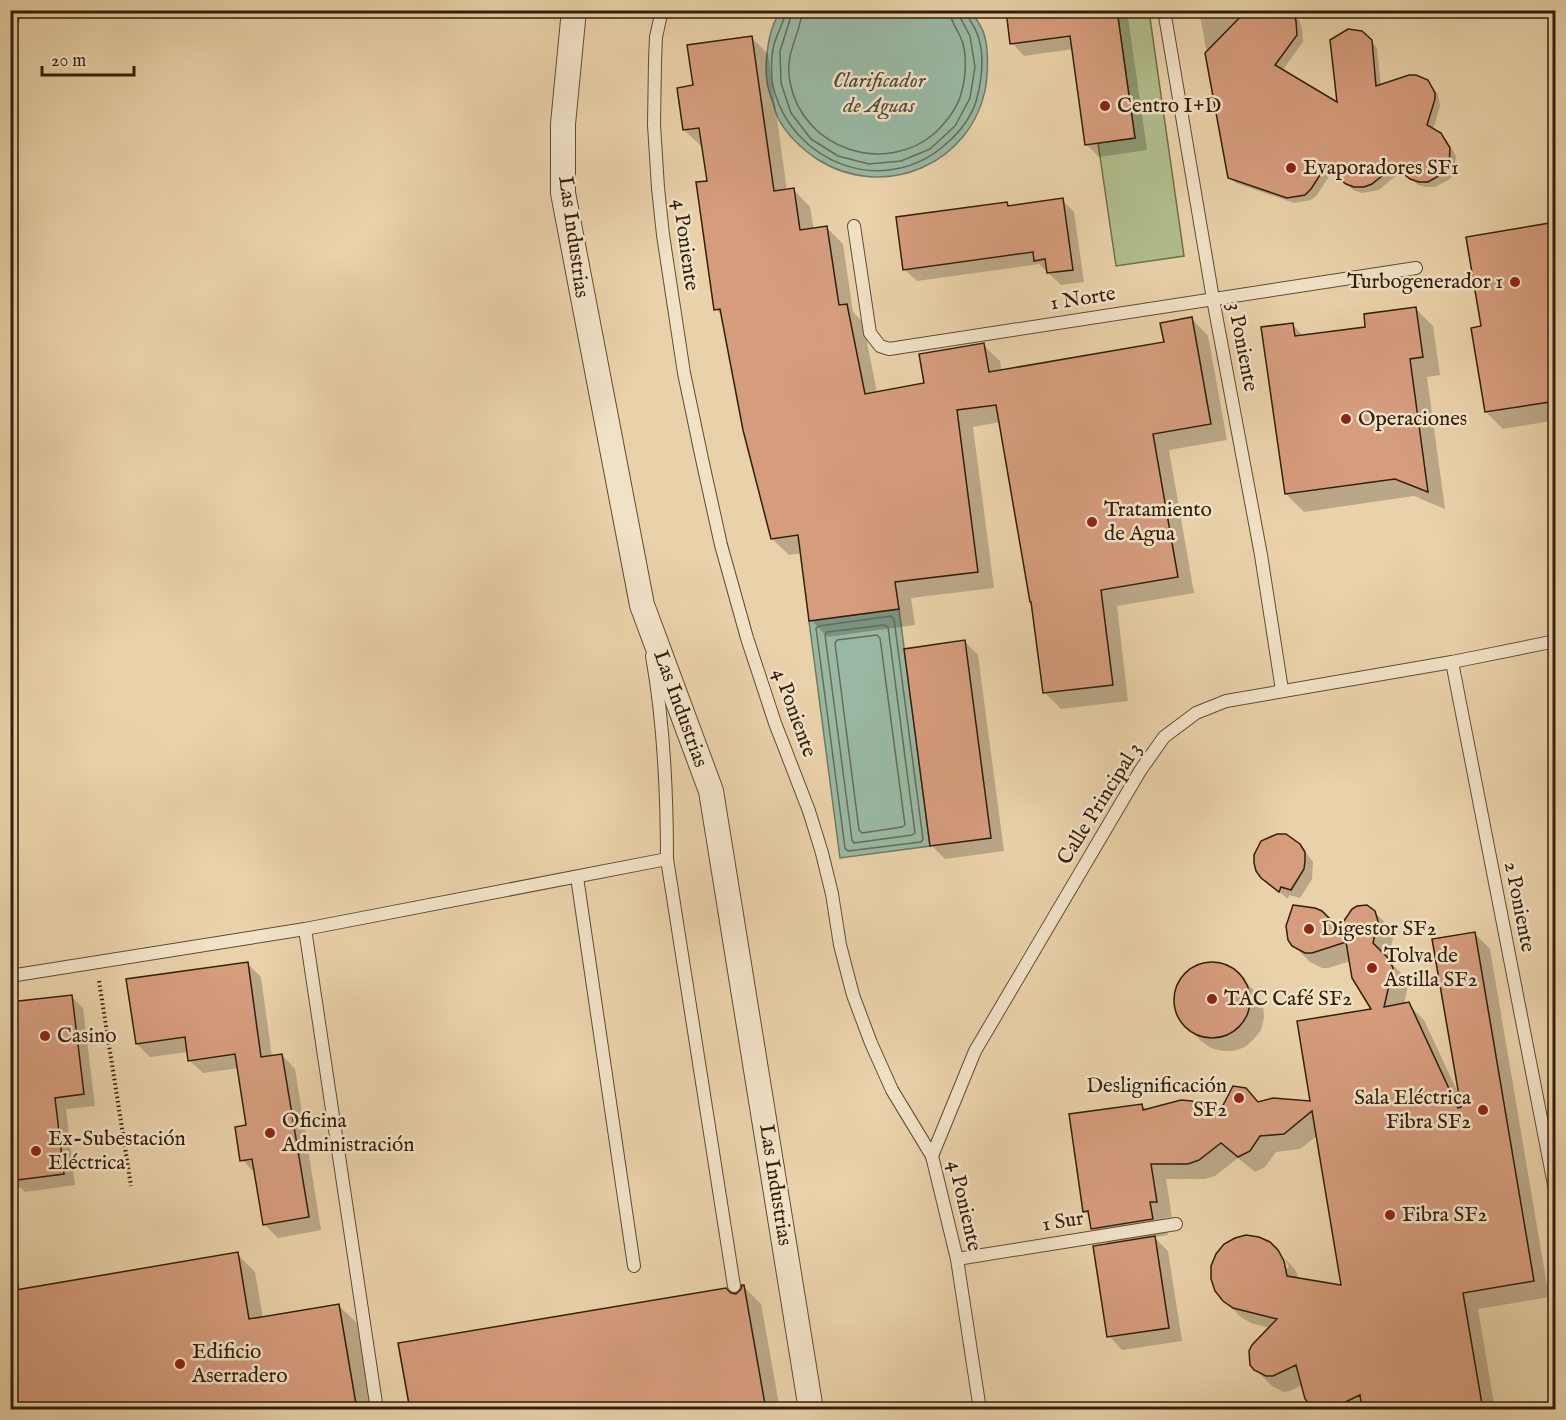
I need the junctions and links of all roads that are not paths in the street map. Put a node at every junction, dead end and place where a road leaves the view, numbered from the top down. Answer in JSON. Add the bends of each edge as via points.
{"nodes":[{"id":1,"x":14,"y":10,"type":"edge"},
{"id":2,"x":574,"y":10,"type":"edge"},
{"id":3,"x":662,"y":10,"type":"edge"},
{"id":4,"x":1164,"y":10,"type":"edge"},
{"id":5,"x":10,"y":32,"type":"edge"},
{"id":6,"x":854,"y":226,"type":"dead end"},
{"id":7,"x":1416,"y":268,"type":"dead end"},
{"id":8,"x":1213,"y":299,"type":"junction"},
{"id":9,"x":642,"y":605,"type":"junction"},
{"id":10,"x":1556,"y":641,"type":"edge"},
{"id":11,"x":1452,"y":662,"type":"junction"},
{"id":12,"x":1282,"y":690,"type":"junction"},
{"id":13,"x":667,"y":859,"type":"junction"},
{"id":14,"x":577,"y":877,"type":"junction"},
{"id":15,"x":305,"y":929,"type":"junction"},
{"id":16,"x":10,"y":976,"type":"edge"},
{"id":17,"x":932,"y":1156,"type":"junction"},
{"id":18,"x":1556,"y":1195,"type":"edge"},
{"id":19,"x":1176,"y":1224,"type":"dead end"},
{"id":20,"x":957,"y":1259,"type":"junction"},
{"id":21,"x":634,"y":1266,"type":"dead end"},
{"id":22,"x":734,"y":1286,"type":"dead end"},
{"id":23,"x":376,"y":1410,"type":"edge"},
{"id":24,"x":811,"y":1410,"type":"edge"},
{"id":25,"x":980,"y":1410,"type":"edge"}],
"edges":[{"from":1,"to":5,"type":"lane"},
{"from":2,"to":9,"type":"street","name":"Las Industrias","via":[[563,124],[563,192]]},
{"from":3,"to":17,"type":"lane","name":"4 Poniente","via":[[656,37],[654,114],[660,212],[684,373],[716,524],[750,649],[822,853],[853,995],[892,1090]]},
{"from":4,"to":8,"type":"lane","name":"3 Poniente"},
{"from":6,"to":8,"type":"lane","name":"1 Norte","via":[[870,333],[880,346],[889,349]]},
{"from":7,"to":8,"type":"lane","name":"1 Norte"},
{"from":8,"to":12,"type":"lane","name":"3 Poniente"},
{"from":9,"to":13,"type":"lane","via":[[660,716]]},
{"from":9,"to":24,"type":"street","name":"Las Industrias","via":[[711,791]]},
{"from":10,"to":11,"type":"lane","name":"Calle Principal 3"},
{"from":11,"to":12,"type":"lane","name":"Calle Principal 3"},
{"from":11,"to":18,"type":"lane","name":"2 Poniente"},
{"from":12,"to":17,"type":"lane","name":"Calle Principal 3","via":[[1227,701],[1196,713],[1164,737],[975,1050]]},
{"from":13,"to":14,"type":"lane"},
{"from":13,"to":22,"type":"lane"},
{"from":14,"to":15,"type":"lane"},
{"from":14,"to":21,"type":"lane"},
{"from":15,"to":16,"type":"lane"},
{"from":15,"to":23,"type":"lane"},
{"from":17,"to":20,"type":"lane","name":"4 Poniente"},
{"from":19,"to":20,"type":"lane","name":"1 Sur"},
{"from":20,"to":25,"type":"lane","name":"4 Poniente"}]}
